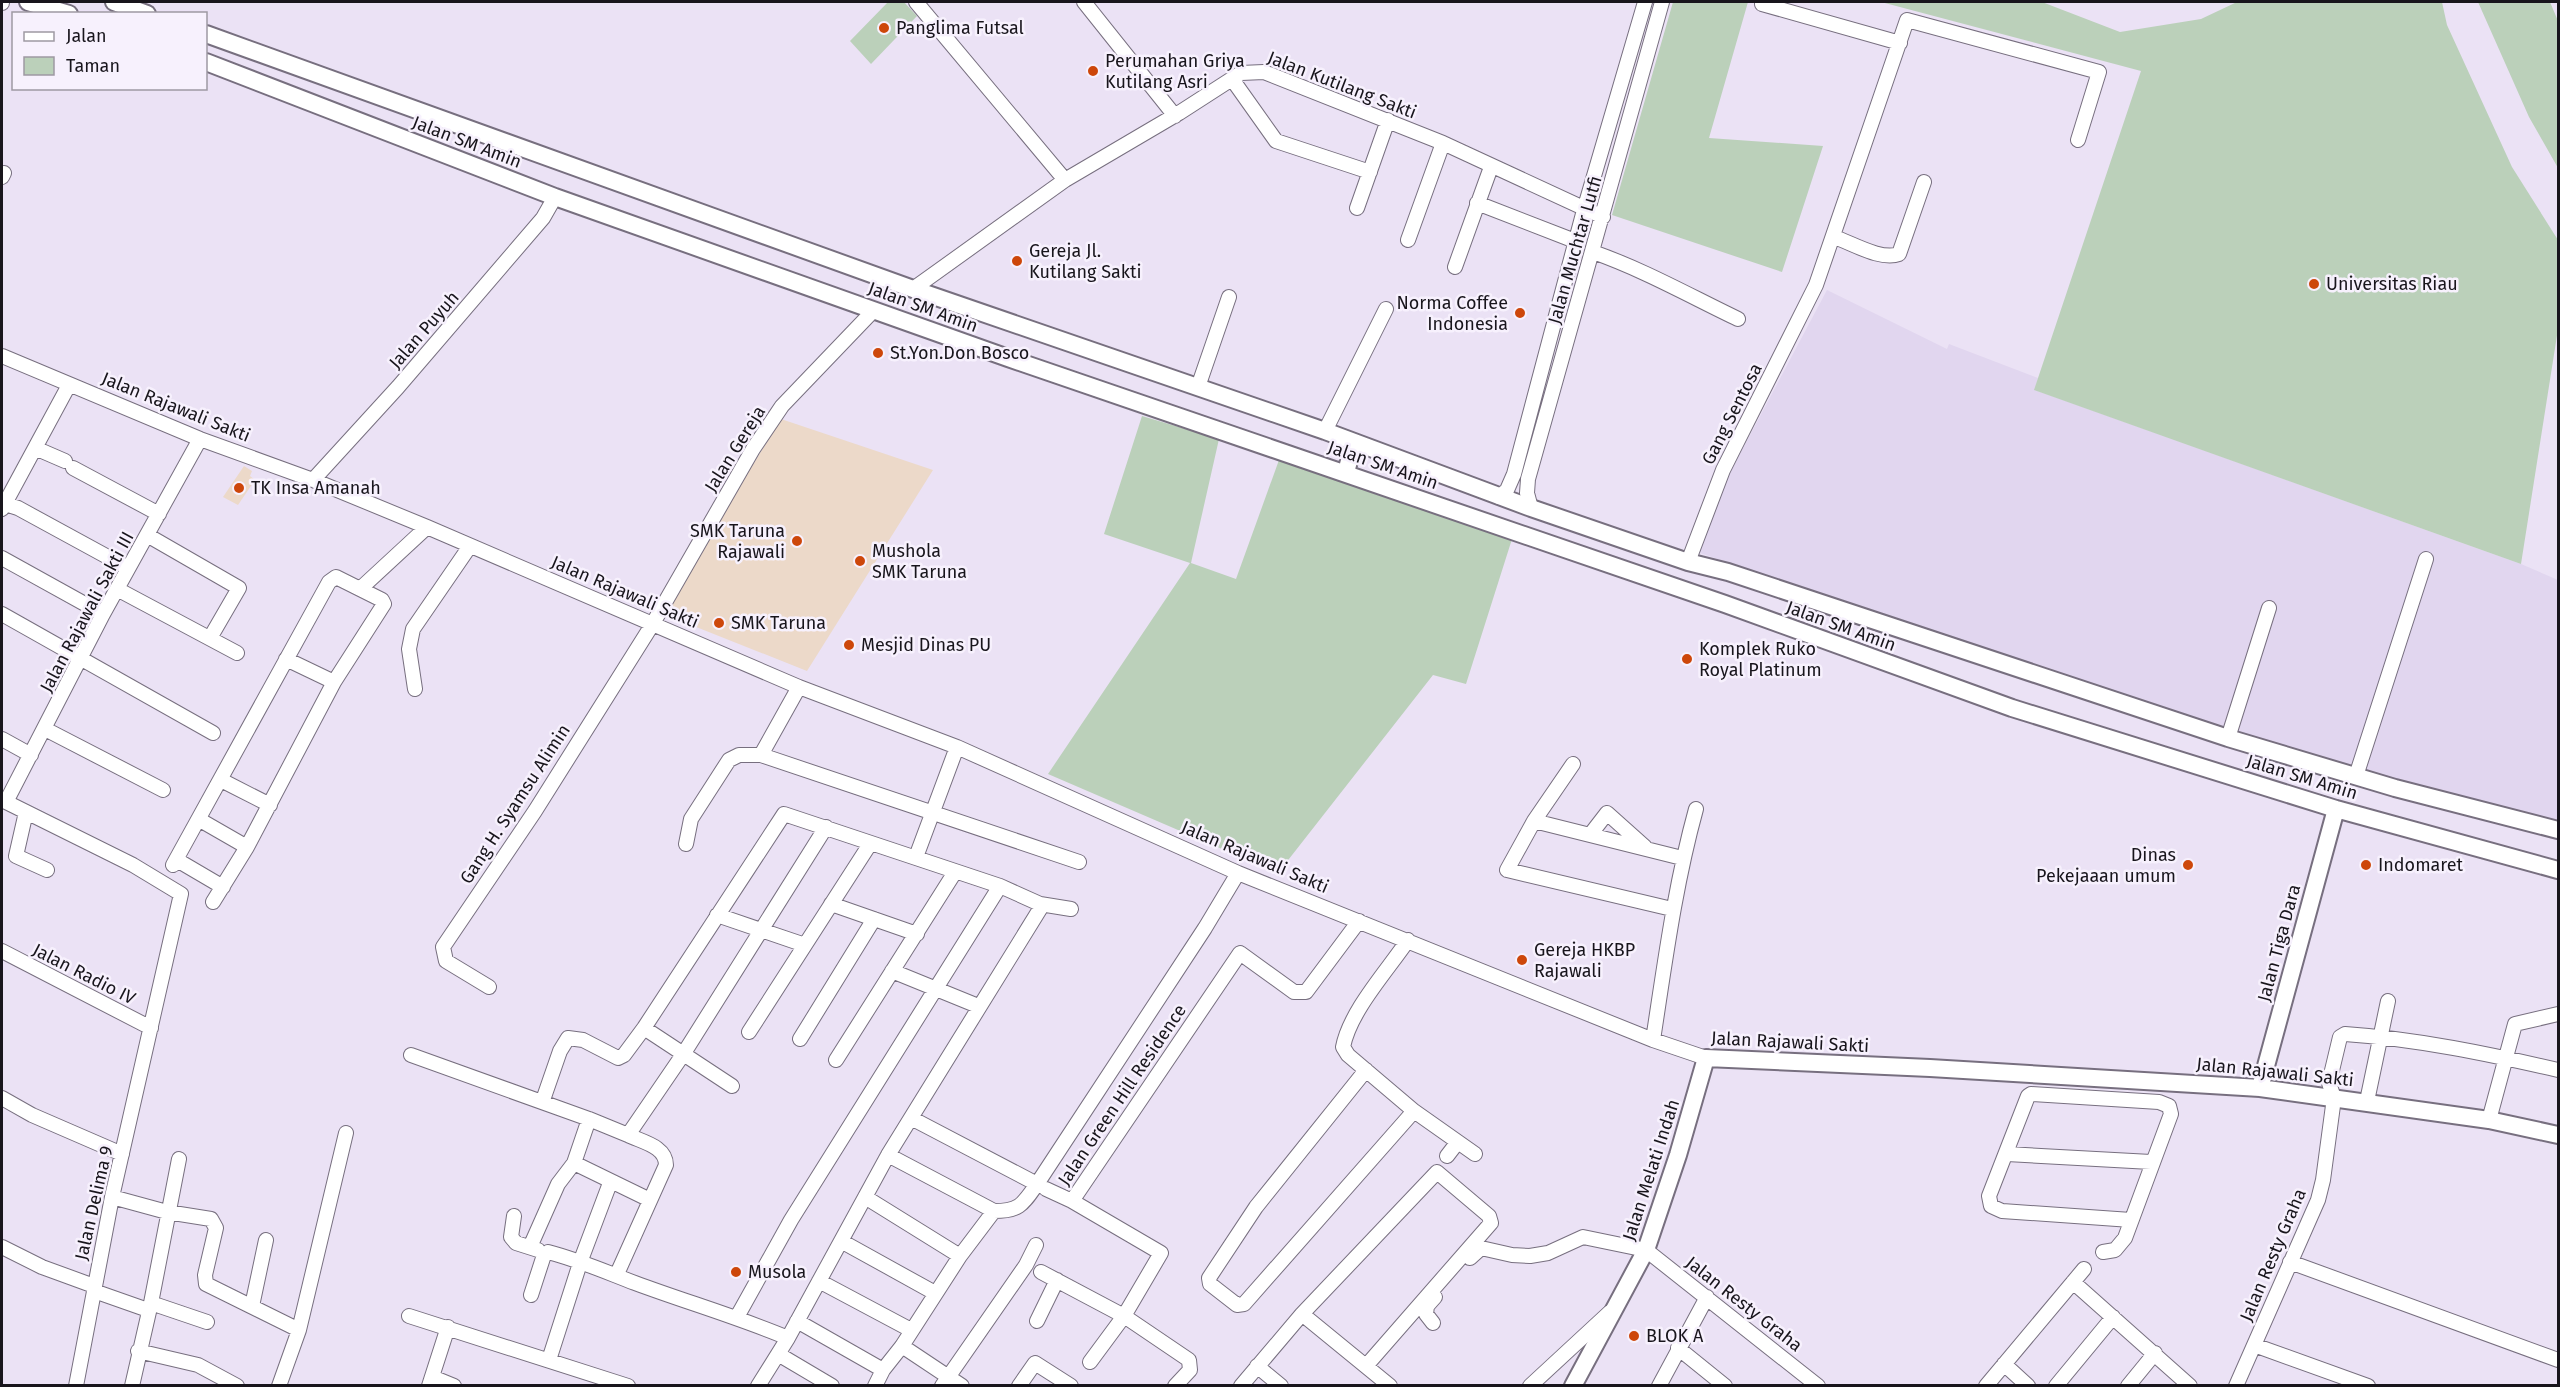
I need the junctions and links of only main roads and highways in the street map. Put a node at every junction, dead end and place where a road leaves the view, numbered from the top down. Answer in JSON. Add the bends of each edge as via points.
{"nodes":[{"id":1,"x":28,"y":2,"type":"edge"},
{"id":2,"x":114,"y":2,"type":"edge"},
{"id":3,"x":64,"y":12,"type":"edge"},
{"id":4,"x":142,"y":12,"type":"edge"},
{"id":5,"x":207,"y":34,"type":"edge"},
{"id":6,"x":207,"y":62,"type":"edge"},
{"id":7,"x":1354,"y":443,"type":"junction"},
{"id":8,"x":1346,"y":472,"type":"junction"},
{"id":9,"x":2336,"y":809,"type":"junction"},
{"id":10,"x":2559,"y":830,"type":"edge"},
{"id":11,"x":2559,"y":870,"type":"edge"},
{"id":12,"x":1706,"y":1058,"type":"joint"},
{"id":13,"x":2260,"y":1088,"type":"junction"},
{"id":14,"x":2559,"y":1135,"type":"edge"},
{"id":15,"x":1573,"y":1386,"type":"edge"}],
"edges":[{"from":1,"to":3,"type":"main road"},
{"from":2,"to":4,"type":"main road"},
{"from":5,"to":7,"type":"main road","name":"Jalan SM Amin"},
{"from":6,"to":8,"type":"main road","name":"Jalan SM Amin","via":[[555,197]]},
{"from":7,"to":8,"type":"main road"},
{"from":7,"to":10,"type":"main road","name":"Jalan SM Amin","via":[[1688,562],[2228,738]]},
{"from":8,"to":9,"type":"main road","name":"Jalan SM Amin","via":[[2012,708]]},
{"from":9,"to":11,"type":"main road","name":"Jalan SM Amin"},
{"from":9,"to":13,"type":"main road","name":"Jalan Tiga Dara"},
{"from":12,"to":13,"type":"main road","name":"Jalan Rajawali Sakti"},
{"from":12,"to":15,"type":"main road","name":"Jalan Melati Indah","via":[[1646,1250]]},
{"from":13,"to":14,"type":"main road","name":"Jalan Rajawali Sakti","via":[[2489,1120]]}]}
